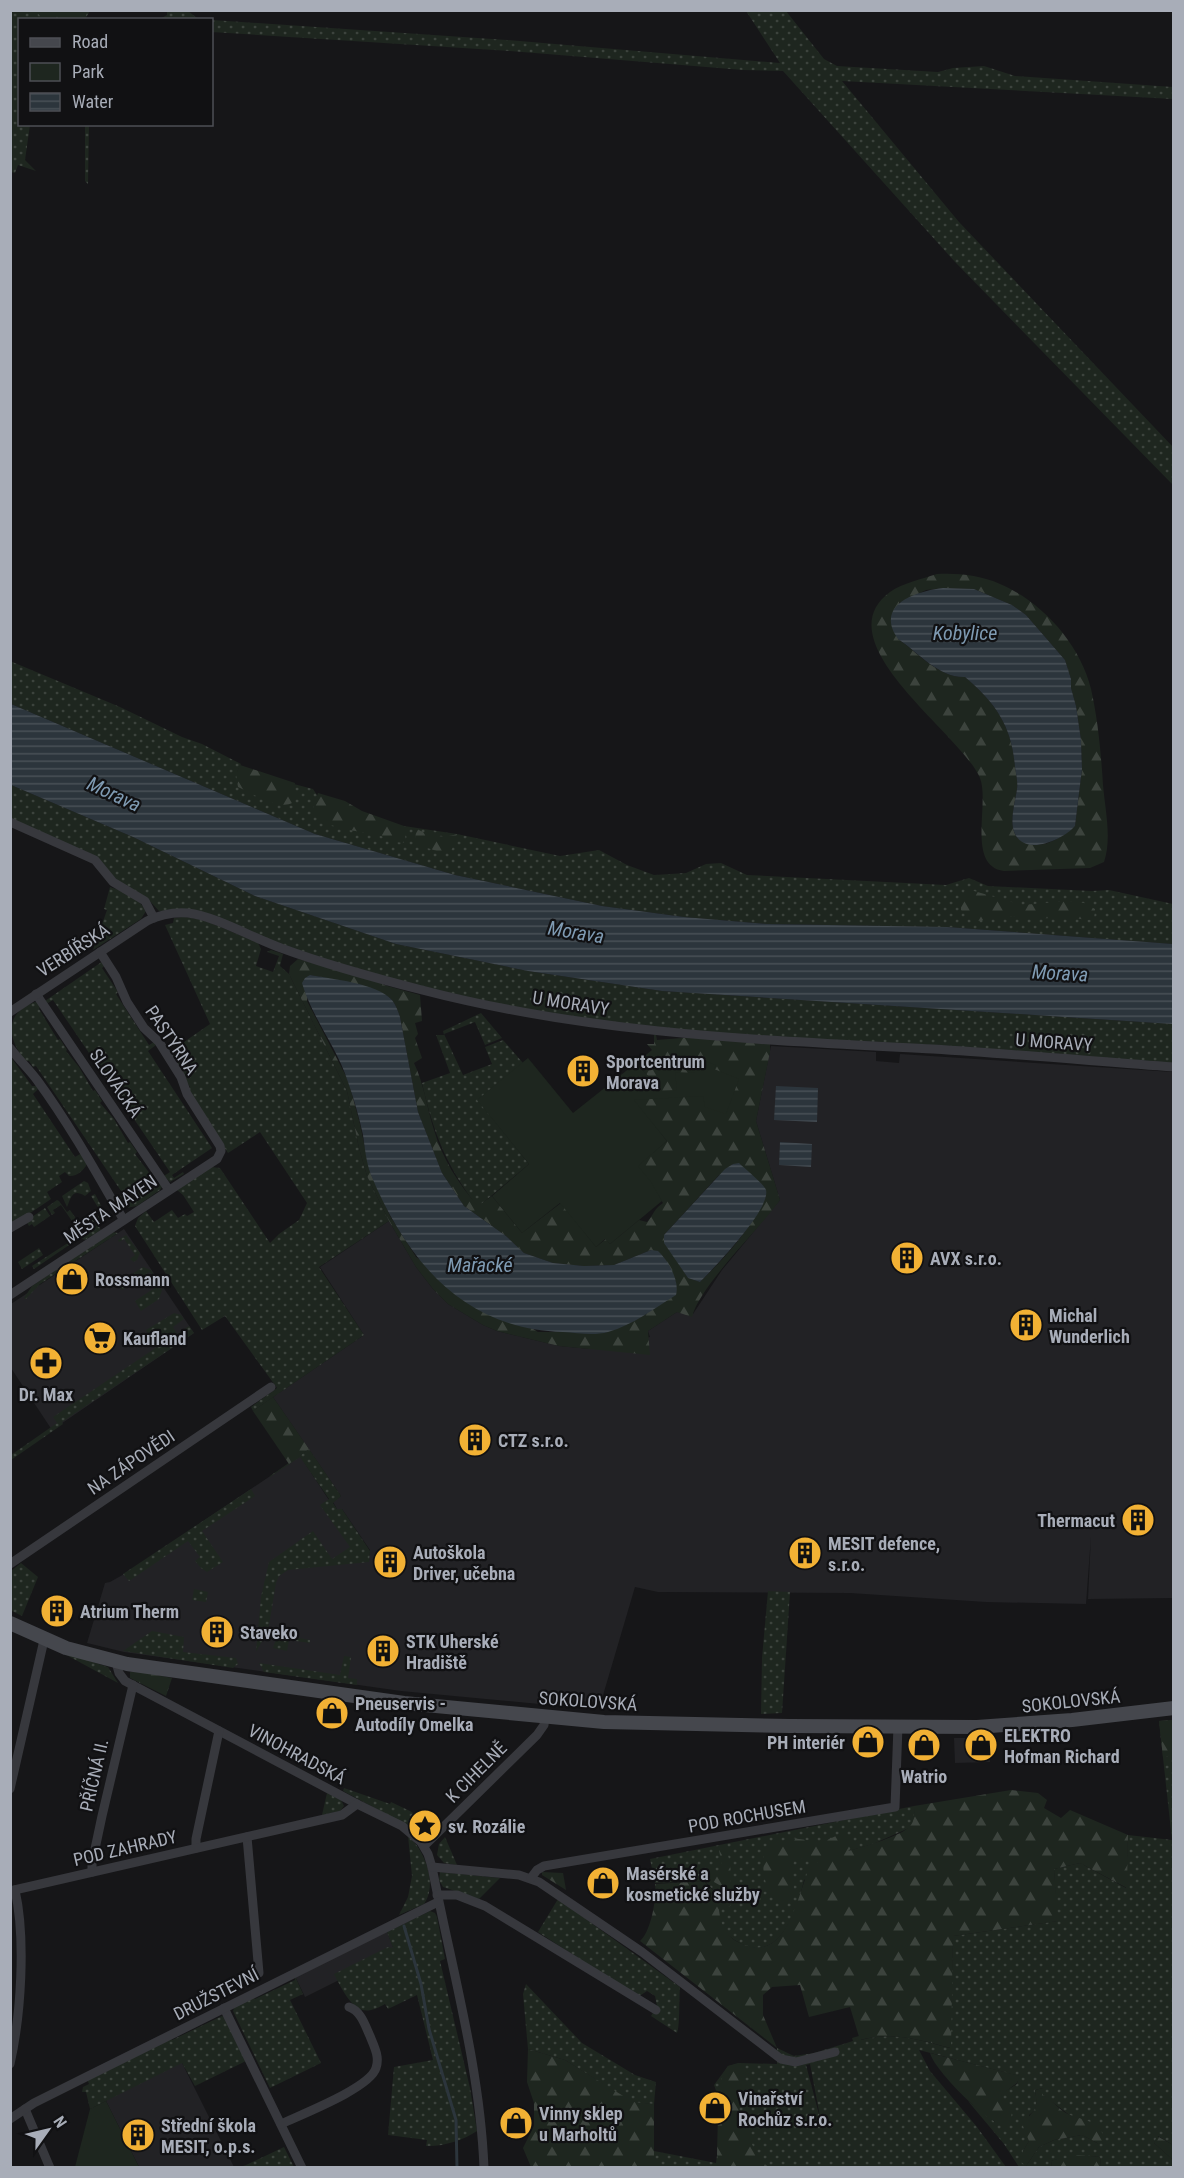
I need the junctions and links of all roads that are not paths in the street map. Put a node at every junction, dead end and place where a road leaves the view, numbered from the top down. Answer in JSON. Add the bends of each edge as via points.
{"nodes":[{"id":1,"x":10,"y":822,"type":"edge"},
{"id":2,"x":154,"y":918,"type":"junction"},
{"id":3,"x":100,"y":952,"type":"junction"},
{"id":4,"x":36,"y":994,"type":"junction"},
{"id":5,"x":10,"y":1012,"type":"edge"},
{"id":6,"x":10,"y":1048,"type":"edge"},
{"id":7,"x":1173,"y":1067,"type":"edge"},
{"id":8,"x":220,"y":1146,"type":"joint"},
{"id":9,"x":169,"y":1190,"type":"junction"},
{"id":10,"x":29,"y":1216,"type":"dead end"},
{"id":11,"x":123,"y":1219,"type":"junction"},
{"id":12,"x":10,"y":1228,"type":"edge"},
{"id":13,"x":10,"y":1280,"type":"edge"},
{"id":14,"x":14,"y":1293,"type":"edge"},
{"id":15,"x":270,"y":1387,"type":"dead end"},
{"id":16,"x":10,"y":1564,"type":"edge"},
{"id":17,"x":10,"y":1623,"type":"edge"},
{"id":18,"x":44,"y":1640,"type":"junction"},
{"id":19,"x":116,"y":1662,"type":"junction"},
{"id":20,"x":131,"y":1689,"type":"junction"},
{"id":21,"x":1173,"y":1708,"type":"edge"},
{"id":22,"x":545,"y":1717,"type":"junction"},
{"id":23,"x":898,"y":1726,"type":"junction"},
{"id":24,"x":219,"y":1731,"type":"junction"},
{"id":25,"x":10,"y":1789,"type":"edge"},
{"id":26,"x":357,"y":1804,"type":"junction"},
{"id":27,"x":247,"y":1837,"type":"junction"},
{"id":28,"x":424,"y":1846,"type":"junction"},
{"id":29,"x":196,"y":1848,"type":"junction"},
{"id":30,"x":432,"y":1867,"type":"junction"},
{"id":31,"x":92,"y":1872,"type":"junction"},
{"id":32,"x":531,"y":1878,"type":"junction"},
{"id":33,"x":13,"y":1890,"type":"edge"},
{"id":34,"x":438,"y":1898,"type":"junction"},
{"id":35,"x":259,"y":1974,"type":"dead end"},
{"id":36,"x":349,"y":2007,"type":"dead end"},
{"id":37,"x":224,"y":2008,"type":"junction"},
{"id":38,"x":656,"y":2010,"type":"dead end"},
{"id":39,"x":835,"y":2052,"type":"dead end"},
{"id":40,"x":10,"y":2064,"type":"edge"},
{"id":41,"x":25,"y":2109,"type":"junction"},
{"id":42,"x":10,"y":2119,"type":"edge"},
{"id":43,"x":281,"y":2124,"type":"junction"},
{"id":44,"x":50,"y":2168,"type":"edge"},
{"id":45,"x":302,"y":2168,"type":"edge"},
{"id":46,"x":484,"y":2168,"type":"edge"}],
"edges":[{"from":1,"to":2,"type":"street","via":[[95,860],[112,882],[145,901]]},
{"from":2,"to":3,"type":"street","name":"VERBÍŘSKÁ"},
{"from":2,"to":7,"type":"street","name":"U MORAVY","via":[[196,915],[281,948],[411,987],[511,1010],[616,1027],[720,1038]]},
{"from":3,"to":4,"type":"street","name":"VERBÍŘSKÁ"},
{"from":3,"to":8,"type":"street","name":"PASTÝRNA","via":[[127,1002],[159,1042]]},
{"from":4,"to":5,"type":"street","name":"VERBÍŘSKÁ"},
{"from":4,"to":9,"type":"street","name":"SLOVÁCKÁ"},
{"from":6,"to":11,"type":"street","via":[[84,1150]]},
{"from":8,"to":9,"type":"street","name":"MĚSTA MAYEN","via":[[217,1159]]},
{"from":9,"to":11,"type":"street","name":"MĚSTA MAYEN"},
{"from":10,"to":12,"type":"street"},
{"from":11,"to":14,"type":"street","name":"MĚSTA MAYEN"},
{"from":13,"to":14,"type":"street"},
{"from":15,"to":16,"type":"street","name":"NA ZÁPOVĚDI"},
{"from":17,"to":18,"type":"main road","name":"SOKOLOVSKÁ"},
{"from":18,"to":19,"type":"main road","name":"SOKOLOVSKÁ"},
{"from":18,"to":25,"type":"street"},
{"from":19,"to":20,"type":"street","name":"VINOHRADSKÁ"},
{"from":19,"to":22,"type":"main road","name":"SOKOLOVSKÁ","via":[[404,1703]]},
{"from":20,"to":24,"type":"street","name":"VINOHRADSKÁ"},
{"from":20,"to":31,"type":"street","name":"PŘÍČNÁ II."},
{"from":21,"to":23,"type":"main road","name":"SOKOLOVSKÁ","via":[[1026,1724]]},
{"from":22,"to":23,"type":"main road","name":"SOKOLOVSKÁ","via":[[627,1723]]},
{"from":22,"to":28,"type":"street","name":"K CIHELNĚ","via":[[537,1735]]},
{"from":23,"to":32,"type":"street","name":"POD ROCHUSEM","via":[[895,1807],[544,1866]]},
{"from":24,"to":26,"type":"street","name":"VINOHRADSKÁ"},
{"from":24,"to":29,"type":"street"},
{"from":26,"to":27,"type":"street","name":"POD ZAHRADY","via":[[342,1815]]},
{"from":26,"to":28,"type":"street","name":"VINOHRADSKÁ","via":[[402,1826]]},
{"from":27,"to":29,"type":"street","name":"POD ZAHRADY"},
{"from":27,"to":35,"type":"street"},
{"from":28,"to":30,"type":"street","name":"VINOHRADSKÁ"},
{"from":29,"to":31,"type":"street","name":"POD ZAHRADY"},
{"from":30,"to":32,"type":"street"},
{"from":30,"to":34,"type":"street","name":"VINOHRADSKÁ"},
{"from":31,"to":33,"type":"street","name":"POD ZAHRADY"},
{"from":32,"to":39,"type":"street","via":[[642,1952],[780,2059],[796,2062]]},
{"from":33,"to":40,"type":"street","via":[[19,1919],[20,1961]]},
{"from":34,"to":37,"type":"street","name":"DRUŽSTEVNÍ"},
{"from":34,"to":38,"type":"street","via":[[457,1895],[485,1906]]},
{"from":34,"to":46,"type":"street","name":"VINOHRADSKÁ","via":[[476,2085]]},
{"from":36,"to":43,"type":"street","via":[[358,2013],[375,2048],[377,2065],[373,2075],[362,2085]]},
{"from":37,"to":41,"type":"street","name":"DRUŽSTEVNÍ"},
{"from":37,"to":43,"type":"street"},
{"from":41,"to":42,"type":"street","name":"DRUŽSTEVNÍ"},
{"from":41,"to":44,"type":"street"},
{"from":43,"to":45,"type":"street"}]}
